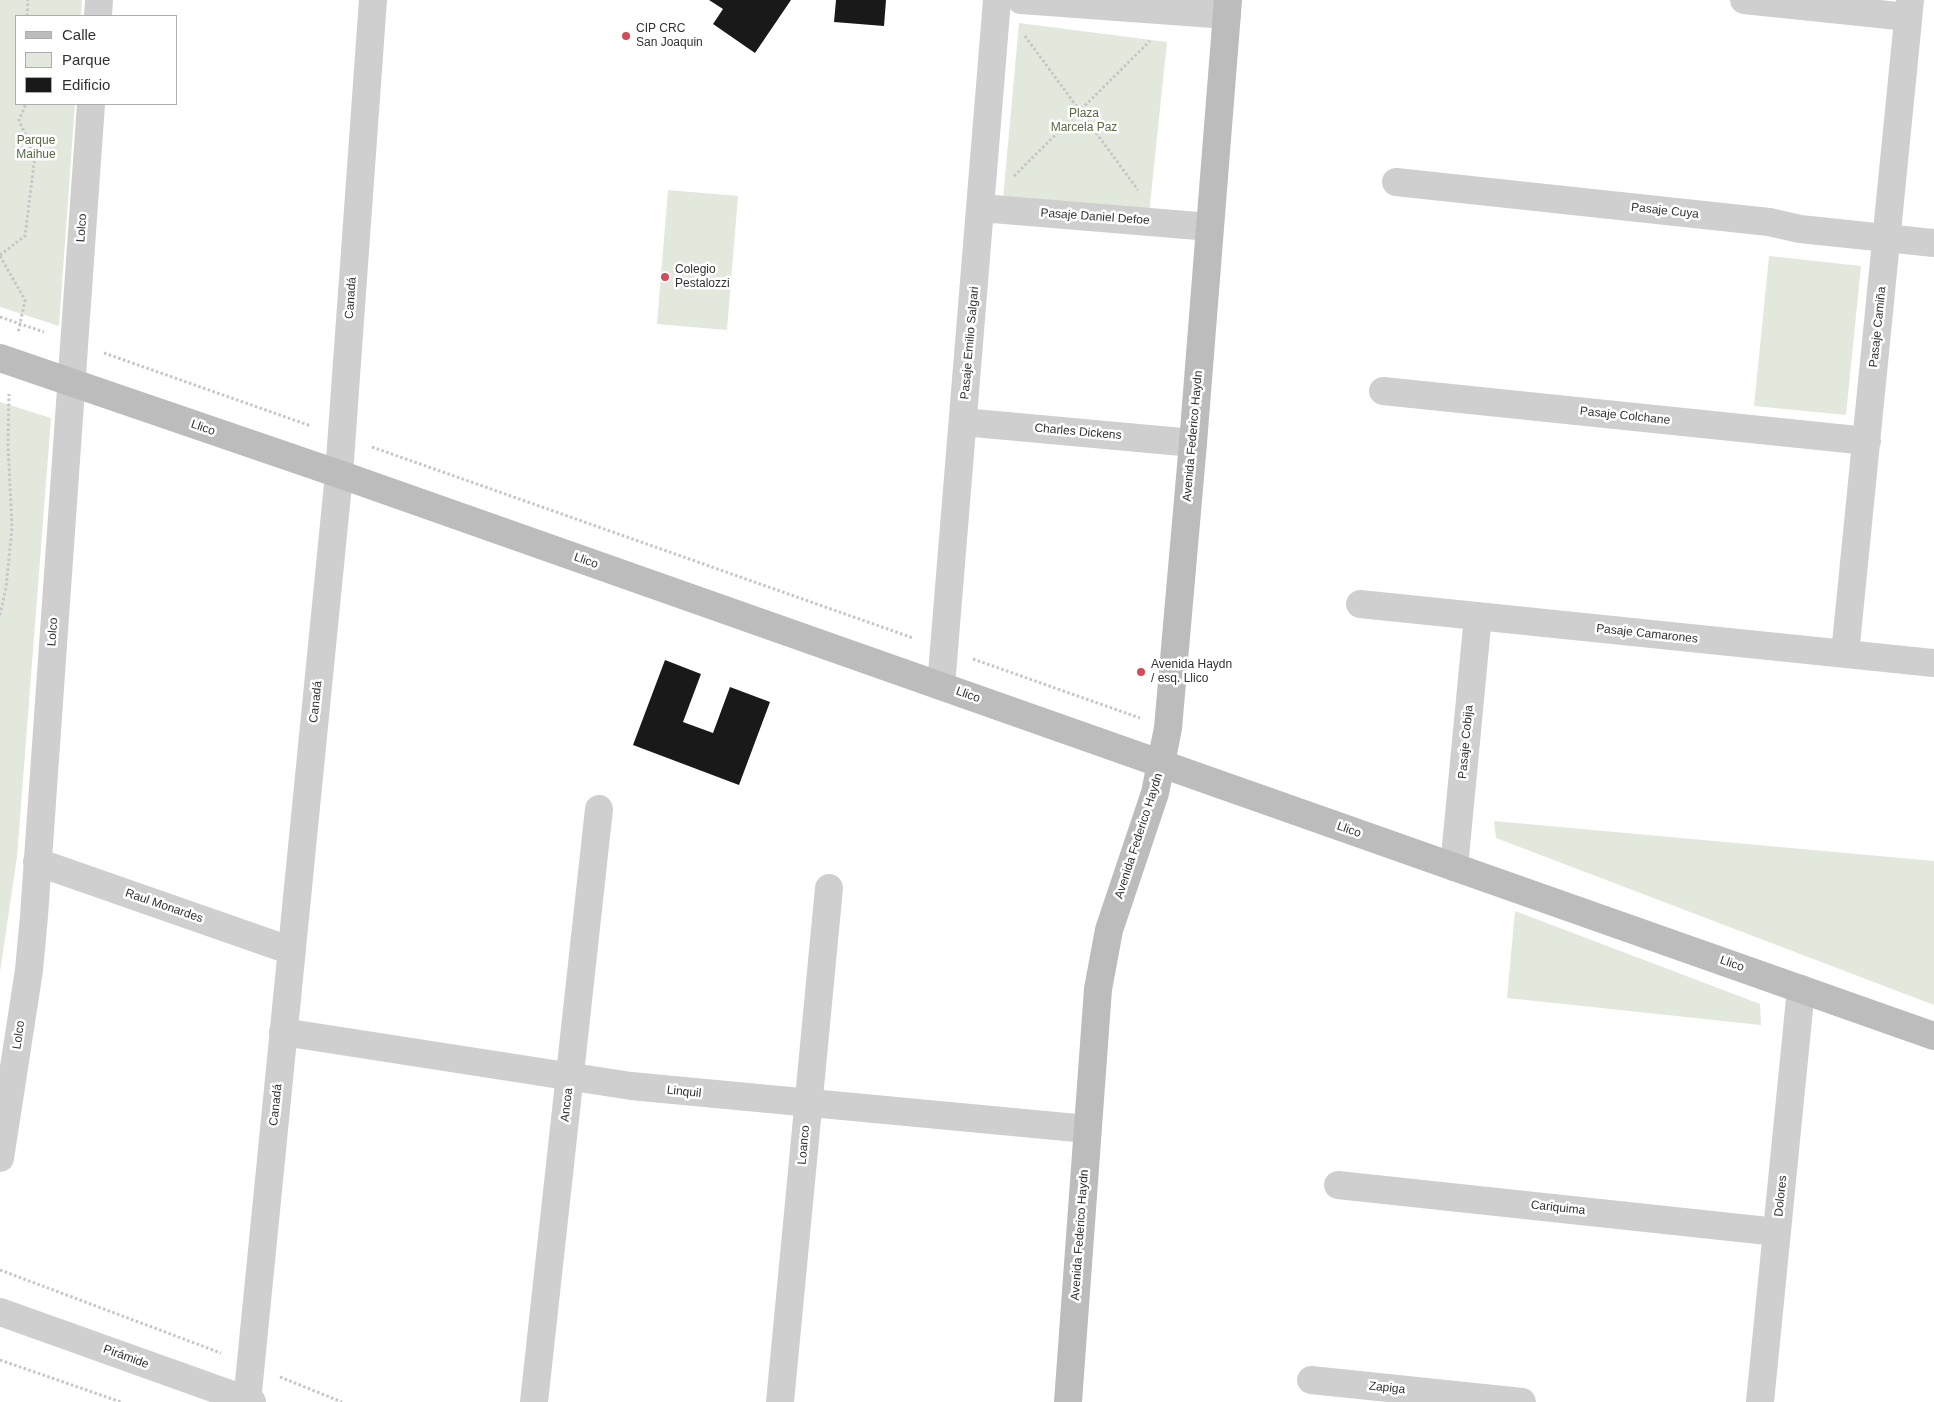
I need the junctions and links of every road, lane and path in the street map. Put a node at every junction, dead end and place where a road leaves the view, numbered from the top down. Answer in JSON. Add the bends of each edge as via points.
{"nodes":[{"id":1,"x":28,"y":0,"type":"edge"},
{"id":2,"x":99,"y":0,"type":"edge"},
{"id":3,"x":374,"y":0,"type":"edge"},
{"id":4,"x":997,"y":0,"type":"edge"},
{"id":5,"x":1021,"y":0,"type":"edge"},
{"id":6,"x":1744,"y":0,"type":"edge"},
{"id":7,"x":1227,"y":7,"type":"edge"},
{"id":8,"x":1909,"y":8,"type":"edge"},
{"id":9,"x":1181,"y":11,"type":"junction"},
{"id":10,"x":26,"y":15,"type":"edge"},
{"id":11,"x":98,"y":15,"type":"edge"},
{"id":12,"x":1022,"y":32,"type":"dead end"},
{"id":13,"x":26,"y":105,"type":"edge"},
{"id":14,"x":91,"y":105,"type":"edge"},
{"id":15,"x":1080,"y":110,"type":"junction"},
{"id":16,"x":1396,"y":182,"type":"dead end"},
{"id":17,"x":980,"y":208,"type":"junction"},
{"id":18,"x":1162,"y":223,"type":"junction"},
{"id":19,"x":1210,"y":226,"type":"junction"},
{"id":20,"x":1886,"y":237,"type":"junction"},
{"id":21,"x":1934,"y":243,"type":"edge"},
{"id":22,"x":0,"y":255,"type":"edge"},
{"id":23,"x":0,"y":317,"type":"edge"},
{"id":24,"x":20,"y":324,"type":"junction"},
{"id":25,"x":74,"y":343,"type":"junction"},
{"id":26,"x":6,"y":360,"type":"edge"},
{"id":27,"x":70,"y":383,"type":"junction"},
{"id":28,"x":1383,"y":391,"type":"dead end"},
{"id":29,"x":963,"y":422,"type":"junction"},
{"id":30,"x":311,"y":426,"type":"dead end"},
{"id":31,"x":1867,"y":441,"type":"junction"},
{"id":32,"x":1193,"y":442,"type":"junction"},
{"id":33,"x":364,"y":445,"type":"dead end"},
{"id":34,"x":338,"y":474,"type":"junction"},
{"id":35,"x":1360,"y":604,"type":"dead end"},
{"id":36,"x":0,"y":615,"type":"edge"},
{"id":37,"x":1478,"y":616,"type":"junction"},
{"id":38,"x":944,"y":649,"type":"junction"},
{"id":39,"x":1845,"y":654,"type":"junction"},
{"id":40,"x":1934,"y":663,"type":"edge"},
{"id":41,"x":942,"y":686,"type":"junction"},
{"id":42,"x":1168,"y":728,"type":"junction"},
{"id":43,"x":1161,"y":765,"type":"junction"},
{"id":44,"x":599,"y":809,"type":"dead end"},
{"id":45,"x":37,"y":862,"type":"junction"},
{"id":46,"x":1454,"y":867,"type":"junction"},
{"id":47,"x":829,"y":888,"type":"dead end"},
{"id":48,"x":292,"y":951,"type":"junction"},
{"id":49,"x":1801,"y":989,"type":"junction"},
{"id":50,"x":283,"y":1032,"type":"junction"},
{"id":51,"x":1934,"y":1036,"type":"edge"},
{"id":52,"x":570,"y":1077,"type":"junction"},
{"id":53,"x":808,"y":1104,"type":"junction"},
{"id":54,"x":1087,"y":1129,"type":"junction"},
{"id":55,"x":0,"y":1158,"type":"edge"},
{"id":56,"x":1338,"y":1185,"type":"dead end"},
{"id":57,"x":1777,"y":1232,"type":"junction"},
{"id":58,"x":0,"y":1270,"type":"edge"},
{"id":59,"x":0,"y":1312,"type":"edge"},
{"id":60,"x":0,"y":1360,"type":"edge"},
{"id":61,"x":251,"y":1365,"type":"junction"},
{"id":62,"x":1311,"y":1380,"type":"dead end"},
{"id":63,"x":249,"y":1401,"type":"edge"},
{"id":64,"x":121,"y":1402,"type":"edge"},
{"id":65,"x":342,"y":1402,"type":"edge"},
{"id":66,"x":534,"y":1402,"type":"edge"},
{"id":67,"x":780,"y":1402,"type":"edge"},
{"id":68,"x":1068,"y":1402,"type":"edge"},
{"id":69,"x":1522,"y":1402,"type":"edge"},
{"id":70,"x":1760,"y":1402,"type":"edge"}],
"edges":[{"from":1,"to":10,"type":"path"},
{"from":2,"to":11,"type":"street"},
{"from":3,"to":34,"type":"street","name":"Canadá"},
{"from":4,"to":17,"type":"street","name":"Pasaje Emilio Salgari"},
{"from":5,"to":9,"type":"street"},
{"from":6,"to":8,"type":"street"},
{"from":7,"to":9,"type":"street"},
{"from":7,"to":19,"type":"street","name":"Avenida Federico Haydn"},
{"from":8,"to":20,"type":"street","name":"Pasaje Camiña"},
{"from":9,"to":15,"type":"path"},
{"from":12,"to":15,"type":"path"},
{"from":13,"to":22,"type":"path","via":[[19,120],[35,156],[25,236]]},
{"from":14,"to":25,"type":"street","name":"Lolco"},
{"from":15,"to":17,"type":"path"},
{"from":15,"to":18,"type":"path"},
{"from":16,"to":20,"type":"street","name":"Pasaje Cuya"},
{"from":17,"to":18,"type":"street","name":"Pasaje Daniel Defoe"},
{"from":17,"to":29,"type":"street","name":"Pasaje Emilio Salgari"},
{"from":18,"to":19,"type":"street","name":"Pasaje Daniel Defoe"},
{"from":19,"to":32,"type":"street","name":"Avenida Federico Haydn"},
{"from":20,"to":21,"type":"street","name":"Pasaje Cuya"},
{"from":20,"to":31,"type":"street","name":"Pasaje Camiña"},
{"from":22,"to":24,"type":"path","via":[[25,300]]},
{"from":23,"to":24,"type":"path"},
{"from":24,"to":25,"type":"path"},
{"from":24,"to":26,"type":"path"},
{"from":25,"to":27,"type":"street","name":"Lolco"},
{"from":25,"to":30,"type":"path"},
{"from":26,"to":27,"type":"street","name":"Llico"},
{"from":26,"to":36,"type":"path","via":[[12,528]]},
{"from":27,"to":34,"type":"street","name":"Llico"},
{"from":27,"to":45,"type":"street","name":"Lolco"},
{"from":28,"to":31,"type":"street","name":"Pasaje Colchane"},
{"from":29,"to":32,"type":"street","name":"Charles Dickens"},
{"from":29,"to":38,"type":"street","name":"Pasaje Emilio Salgari"},
{"from":31,"to":39,"type":"street","name":"Pasaje Camiña"},
{"from":32,"to":42,"type":"street","name":"Avenida Federico Haydn"},
{"from":33,"to":38,"type":"path"},
{"from":34,"to":41,"type":"street","name":"Llico"},
{"from":34,"to":48,"type":"street","name":"Canadá"},
{"from":35,"to":37,"type":"street","name":"Pasaje Camarones"},
{"from":37,"to":39,"type":"street","name":"Pasaje Camarones"},
{"from":37,"to":46,"type":"street","name":"Pasaje Cobija"},
{"from":38,"to":41,"type":"street","name":"Pasaje Emilio Salgari"},
{"from":38,"to":42,"type":"path"},
{"from":39,"to":40,"type":"street","name":"Pasaje Camarones"},
{"from":41,"to":43,"type":"street","name":"Llico"},
{"from":42,"to":43,"type":"street","name":"Avenida Federico Haydn"},
{"from":43,"to":46,"type":"street","name":"Llico"},
{"from":43,"to":54,"type":"street","name":"Avenida Federico Haydn","via":[[1102,960]]},
{"from":44,"to":52,"type":"street","name":"Ancoa"},
{"from":45,"to":48,"type":"street","name":"Raul Monardes"},
{"from":45,"to":55,"type":"street","name":"Lolco","via":[[29,970]]},
{"from":46,"to":49,"type":"street","name":"Llico"},
{"from":47,"to":53,"type":"street","name":"Loanco"},
{"from":48,"to":50,"type":"street","name":"Canadá"},
{"from":49,"to":51,"type":"street","name":"Llico"},
{"from":49,"to":57,"type":"street","name":"Dolores"},
{"from":50,"to":52,"type":"street","name":"Linquil"},
{"from":50,"to":61,"type":"street","name":"Canadá"},
{"from":52,"to":53,"type":"street","name":"Linquil"},
{"from":52,"to":66,"type":"street","name":"Ancoa"},
{"from":53,"to":54,"type":"street","name":"Linquil"},
{"from":53,"to":67,"type":"street","name":"Loanco"},
{"from":54,"to":68,"type":"street","name":"Avenida Federico Haydn"},
{"from":56,"to":57,"type":"street","name":"Cariquima"},
{"from":57,"to":70,"type":"street","name":"Dolores"},
{"from":58,"to":61,"type":"path"},
{"from":59,"to":63,"type":"street","name":"Pirámide"},
{"from":60,"to":64,"type":"path"},
{"from":61,"to":63,"type":"street","name":"Canadá"},
{"from":61,"to":65,"type":"path"},
{"from":62,"to":69,"type":"street","name":"Zapiga"}]}
